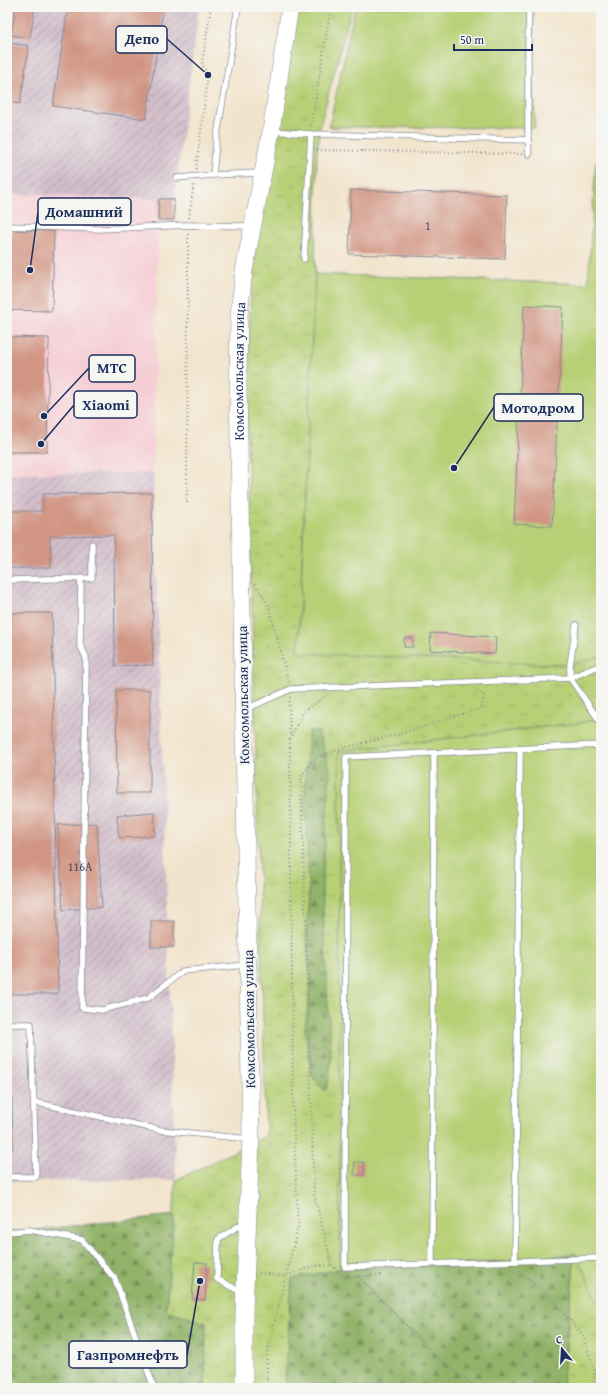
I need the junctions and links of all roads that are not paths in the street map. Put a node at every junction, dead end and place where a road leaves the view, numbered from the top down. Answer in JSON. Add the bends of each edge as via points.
{"nodes":[{"id":1,"x":238,"y":7,"type":"edge"},
{"id":2,"x":290,"y":7,"type":"edge"},
{"id":3,"x":529,"y":7,"type":"edge"},
{"id":4,"x":271,"y":131,"type":"junction"},
{"id":5,"x":311,"y":134,"type":"junction"},
{"id":6,"x":528,"y":140,"type":"junction"},
{"id":7,"x":529,"y":154,"type":"road end"},
{"id":8,"x":263,"y":173,"type":"junction"},
{"id":9,"x":213,"y":175,"type":"junction"},
{"id":10,"x":177,"y":178,"type":"dead end"},
{"id":11,"x":7,"y":226,"type":"edge"},
{"id":12,"x":253,"y":226,"type":"junction"},
{"id":13,"x":304,"y":258,"type":"dead end"},
{"id":14,"x":92,"y":544,"type":"dead end"},
{"id":15,"x":81,"y":578,"type":"junction"},
{"id":16,"x":7,"y":580,"type":"edge"},
{"id":17,"x":576,"y":625,"type":"dead end"},
{"id":18,"x":601,"y":665,"type":"edge"},
{"id":19,"x":570,"y":678,"type":"junction"},
{"id":20,"x":244,"y":710,"type":"junction"},
{"id":21,"x":601,"y":723,"type":"edge"},
{"id":22,"x":601,"y":745,"type":"edge"},
{"id":23,"x":520,"y":749,"type":"junction"},
{"id":24,"x":434,"y":753,"type":"junction"},
{"id":25,"x":249,"y":965,"type":"junction"},
{"id":26,"x":7,"y":1024,"type":"edge"},
{"id":27,"x":34,"y":1102,"type":"junction"},
{"id":28,"x":251,"y":1139,"type":"junction"},
{"id":29,"x":7,"y":1177,"type":"edge"},
{"id":30,"x":248,"y":1219,"type":"junction"},
{"id":31,"x":7,"y":1232,"type":"edge"},
{"id":32,"x":601,"y":1258,"type":"edge"},
{"id":33,"x":516,"y":1261,"type":"junction"},
{"id":34,"x":432,"y":1264,"type":"junction"},
{"id":35,"x":245,"y":1294,"type":"junction"},
{"id":36,"x":154,"y":1388,"type":"edge"},
{"id":37,"x":244,"y":1388,"type":"edge"}],
"edges":[{"from":1,"to":9,"type":"lane"},
{"from":2,"to":4,"type":"main road","name":"Комсомольская улица"},
{"from":3,"to":6,"type":"lane"},
{"from":4,"to":5,"type":"lane"},
{"from":4,"to":8,"type":"main road","name":"Комсомольская улица"},
{"from":5,"to":6,"type":"lane"},
{"from":5,"to":13,"type":"lane"},
{"from":6,"to":7,"type":"lane"},
{"from":8,"to":9,"type":"lane"},
{"from":8,"to":12,"type":"main road","name":"Комсомольская улица"},
{"from":9,"to":10,"type":"lane"},
{"from":11,"to":12,"type":"lane","via":[[100,229],[188,225]]},
{"from":12,"to":20,"type":"main road","name":"Комсомольская улица","via":[[239,315]]},
{"from":14,"to":15,"type":"lane","via":[[92,578]]},
{"from":15,"to":16,"type":"lane"},
{"from":15,"to":25,"type":"lane","via":[[80,645],[86,657],[82,1008],[102,1010],[148,998],[183,971]]},
{"from":17,"to":19,"type":"lane"},
{"from":18,"to":19,"type":"lane"},
{"from":19,"to":20,"type":"lane","via":[[291,689]]},
{"from":19,"to":21,"type":"lane"},
{"from":20,"to":25,"type":"main road","name":"Комсомольская улица"},
{"from":22,"to":23,"type":"lane"},
{"from":23,"to":24,"type":"lane"},
{"from":23,"to":33,"type":"lane"},
{"from":24,"to":34,"type":"lane"},
{"from":24,"to":34,"type":"lane","via":[[346,757],[345,1267]]},
{"from":25,"to":28,"type":"main road","name":"Комсомольская улица"},
{"from":26,"to":27,"type":"lane","via":[[31,1024]]},
{"from":27,"to":28,"type":"lane","via":[[160,1130]]},
{"from":27,"to":29,"type":"lane","via":[[36,1177]]},
{"from":28,"to":30,"type":"main road","name":"Комсомольская улица"},
{"from":30,"to":35,"type":"main road","name":"Комсомольская улица"},
{"from":30,"to":35,"type":"lane","via":[[218,1239],[217,1279]]},
{"from":31,"to":36,"type":"lane","via":[[30,1230],[82,1240],[116,1279]]},
{"from":32,"to":33,"type":"lane"},
{"from":33,"to":34,"type":"lane"},
{"from":35,"to":37,"type":"main road","name":"Комсомольская улица"}]}
